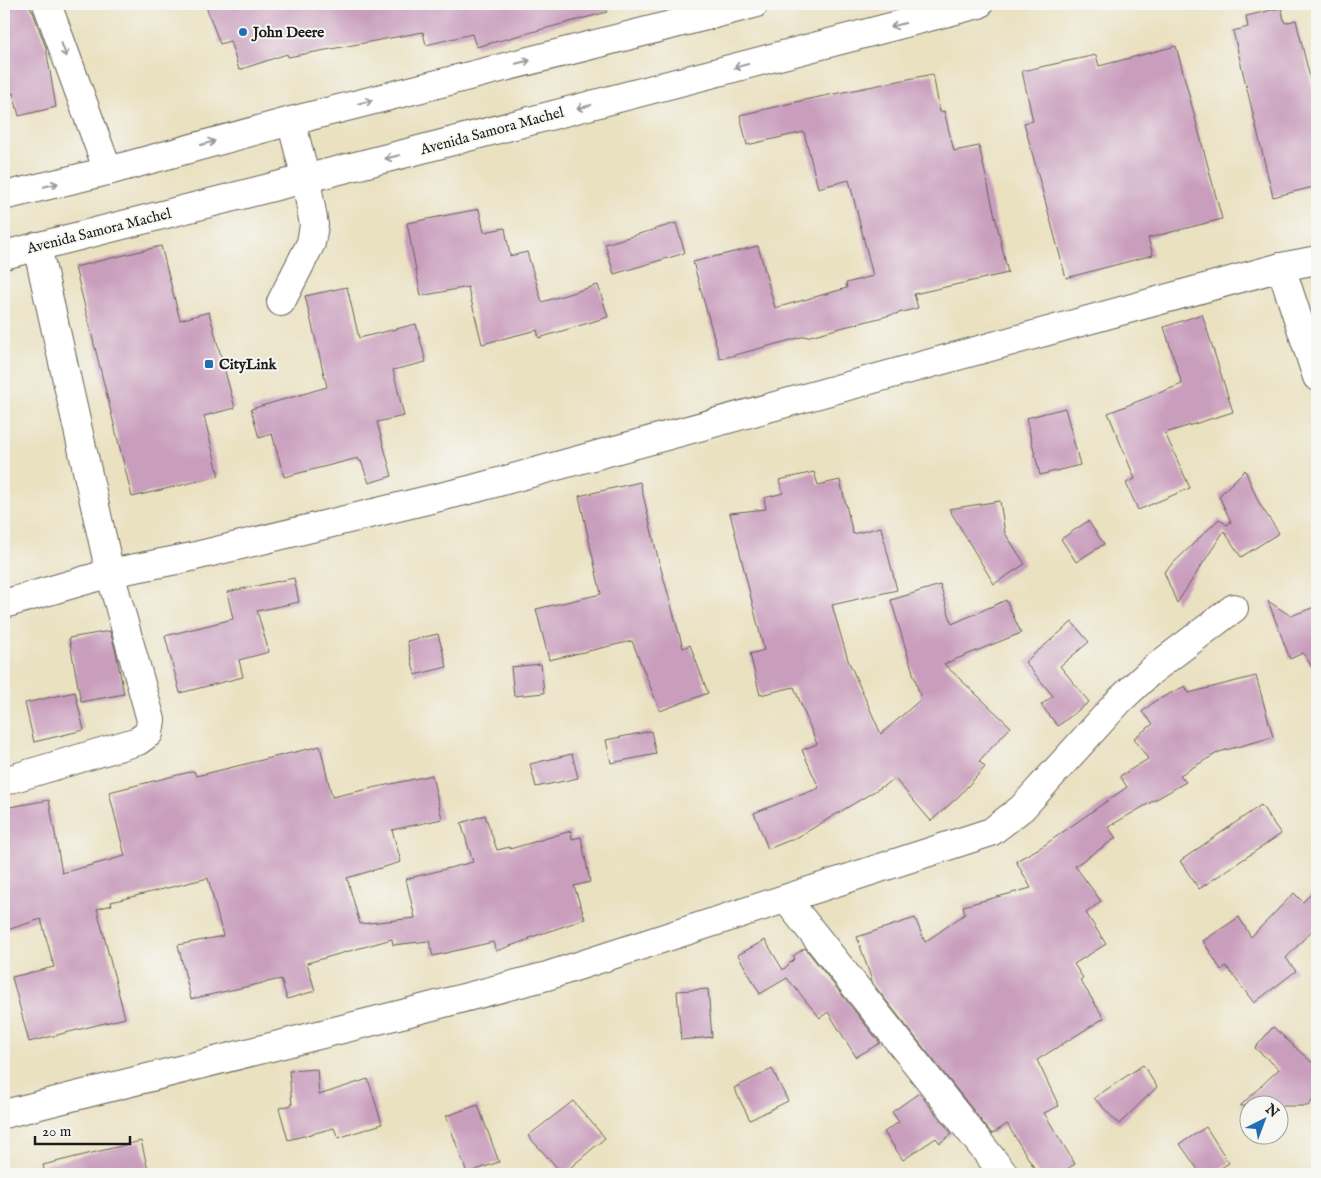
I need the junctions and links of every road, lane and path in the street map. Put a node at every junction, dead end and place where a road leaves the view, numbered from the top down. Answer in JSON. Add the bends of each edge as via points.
{"nodes":[{"id":1,"x":47,"y":4,"type":"edge"},
{"id":2,"x":754,"y":4,"type":"edge"},
{"id":3,"x":979,"y":4,"type":"edge"},
{"id":4,"x":291,"y":121,"type":"junction"},
{"id":5,"x":108,"y":171,"type":"junction"},
{"id":6,"x":306,"y":178,"type":"junction"},
{"id":7,"x":5,"y":192,"type":"edge"},
{"id":8,"x":37,"y":246,"type":"junction"},
{"id":9,"x":4,"y":256,"type":"edge"},
{"id":10,"x":1317,"y":260,"type":"edge"},
{"id":11,"x":1281,"y":267,"type":"junction"},
{"id":12,"x":281,"y":302,"type":"dead end"},
{"id":13,"x":1317,"y":377,"type":"edge"},
{"id":14,"x":110,"y":573,"type":"junction"},
{"id":15,"x":4,"y":604,"type":"edge"},
{"id":16,"x":1234,"y":608,"type":"dead end"},
{"id":17,"x":4,"y":781,"type":"edge"},
{"id":18,"x":786,"y":899,"type":"junction"},
{"id":19,"x":4,"y":1114,"type":"edge"},
{"id":20,"x":1004,"y":1174,"type":"edge"}],
"edges":[{"from":1,"to":5,"type":"main road","one_way":true},
{"from":4,"to":2,"type":"main road","one_way":true},
{"from":3,"to":6,"type":"main road","name":"Avenida Samora Machel","one_way":true},
{"from":5,"to":4,"type":"main road","one_way":true},
{"from":4,"to":6,"type":"main road"},
{"from":7,"to":5,"type":"main road","one_way":true},
{"from":6,"to":8,"type":"main road","name":"Avenida Samora Machel"},
{"from":6,"to":12,"type":"main road","via":[[314,225],[311,243]]},
{"from":8,"to":9,"type":"main road","name":"Avenida Samora Machel"},
{"from":8,"to":14,"type":"main road"},
{"from":10,"to":11,"type":"main road"},
{"from":11,"to":13,"type":"main road"},
{"from":11,"to":14,"type":"main road","via":[[474,489],[187,558]]},
{"from":14,"to":15,"type":"main road"},
{"from":14,"to":17,"type":"main road","via":[[151,720],[149,733],[138,741]]},
{"from":16,"to":18,"type":"main road","via":[[1150,671],[1022,808],[991,832]]},
{"from":18,"to":19,"type":"main road","via":[[547,976]]},
{"from":18,"to":20,"type":"main road"}]}
